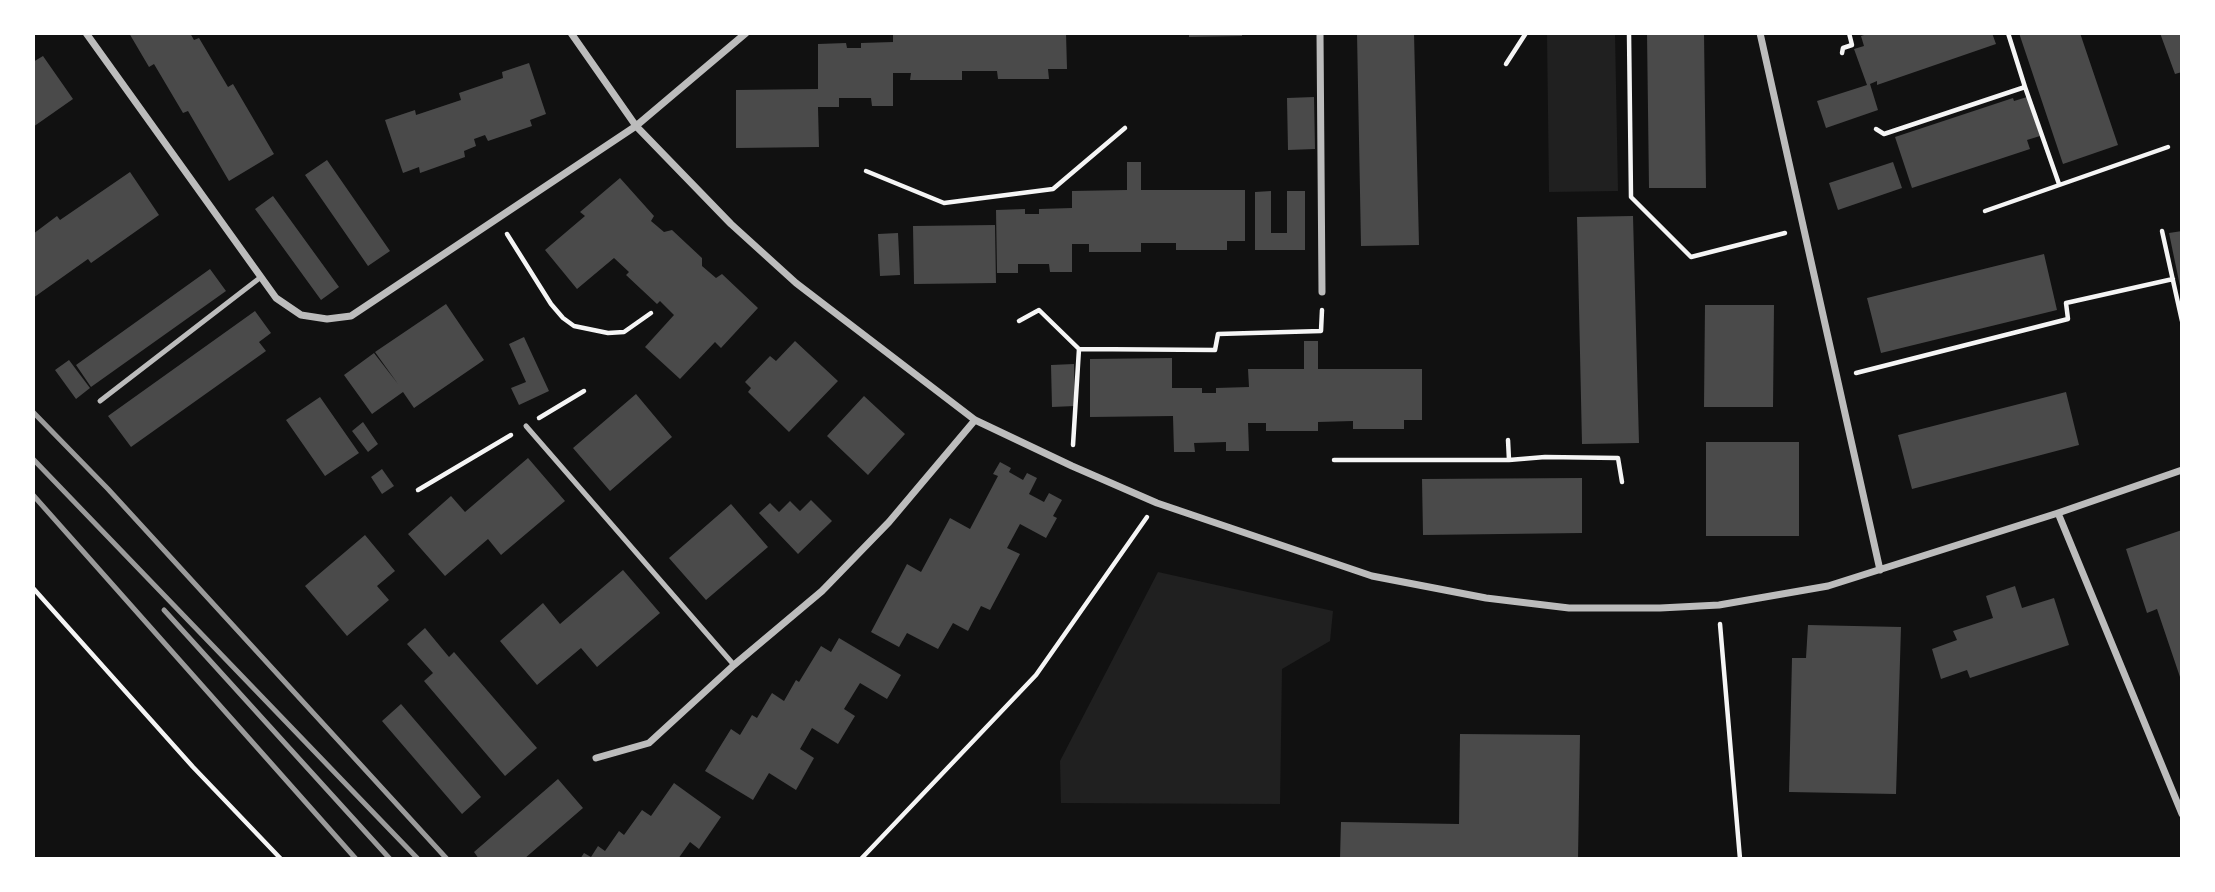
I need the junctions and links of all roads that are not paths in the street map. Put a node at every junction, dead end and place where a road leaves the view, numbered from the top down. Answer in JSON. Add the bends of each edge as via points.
{"nodes":[{"id":1,"x":86,"y":33,"type":"edge"},
{"id":2,"x":571,"y":33,"type":"edge"},
{"id":3,"x":746,"y":33,"type":"edge"},
{"id":4,"x":1320,"y":33,"type":"edge"},
{"id":5,"x":1760,"y":33,"type":"edge"},
{"id":6,"x":636,"y":126,"type":"junction"},
{"id":7,"x":261,"y":277,"type":"junction"},
{"id":8,"x":1322,"y":292,"type":"road end"},
{"id":9,"x":100,"y":401,"type":"dead end"},
{"id":10,"x":975,"y":421,"type":"junction"},
{"id":11,"x":526,"y":426,"type":"road end"},
{"id":12,"x":2182,"y":470,"type":"edge"},
{"id":13,"x":2058,"y":513,"type":"junction"},
{"id":14,"x":1880,"y":570,"type":"junction"},
{"id":15,"x":734,"y":665,"type":"junction"},
{"id":16,"x":596,"y":758,"type":"dead end"},
{"id":17,"x":2182,"y":814,"type":"edge"}],
"edges":[{"from":1,"to":7,"type":"street"},
{"from":2,"to":6,"type":"street"},
{"from":3,"to":6,"type":"street"},
{"from":4,"to":8,"type":"street"},
{"from":5,"to":14,"type":"street"},
{"from":6,"to":7,"type":"street","via":[[351,316],[301,315],[276,298]]},
{"from":6,"to":10,"type":"street","via":[[796,283]]},
{"from":7,"to":9,"type":"lane"},
{"from":10,"to":14,"type":"street","via":[[1157,503],[1372,576],[1486,598],[1569,608],[1719,605],[1828,586]]},
{"from":10,"to":15,"type":"street","via":[[889,522],[822,590]]},
{"from":11,"to":15,"type":"lane"},
{"from":12,"to":13,"type":"street"},
{"from":13,"to":14,"type":"street"},
{"from":13,"to":17,"type":"street"},
{"from":15,"to":16,"type":"street","via":[[649,743]]}]}
